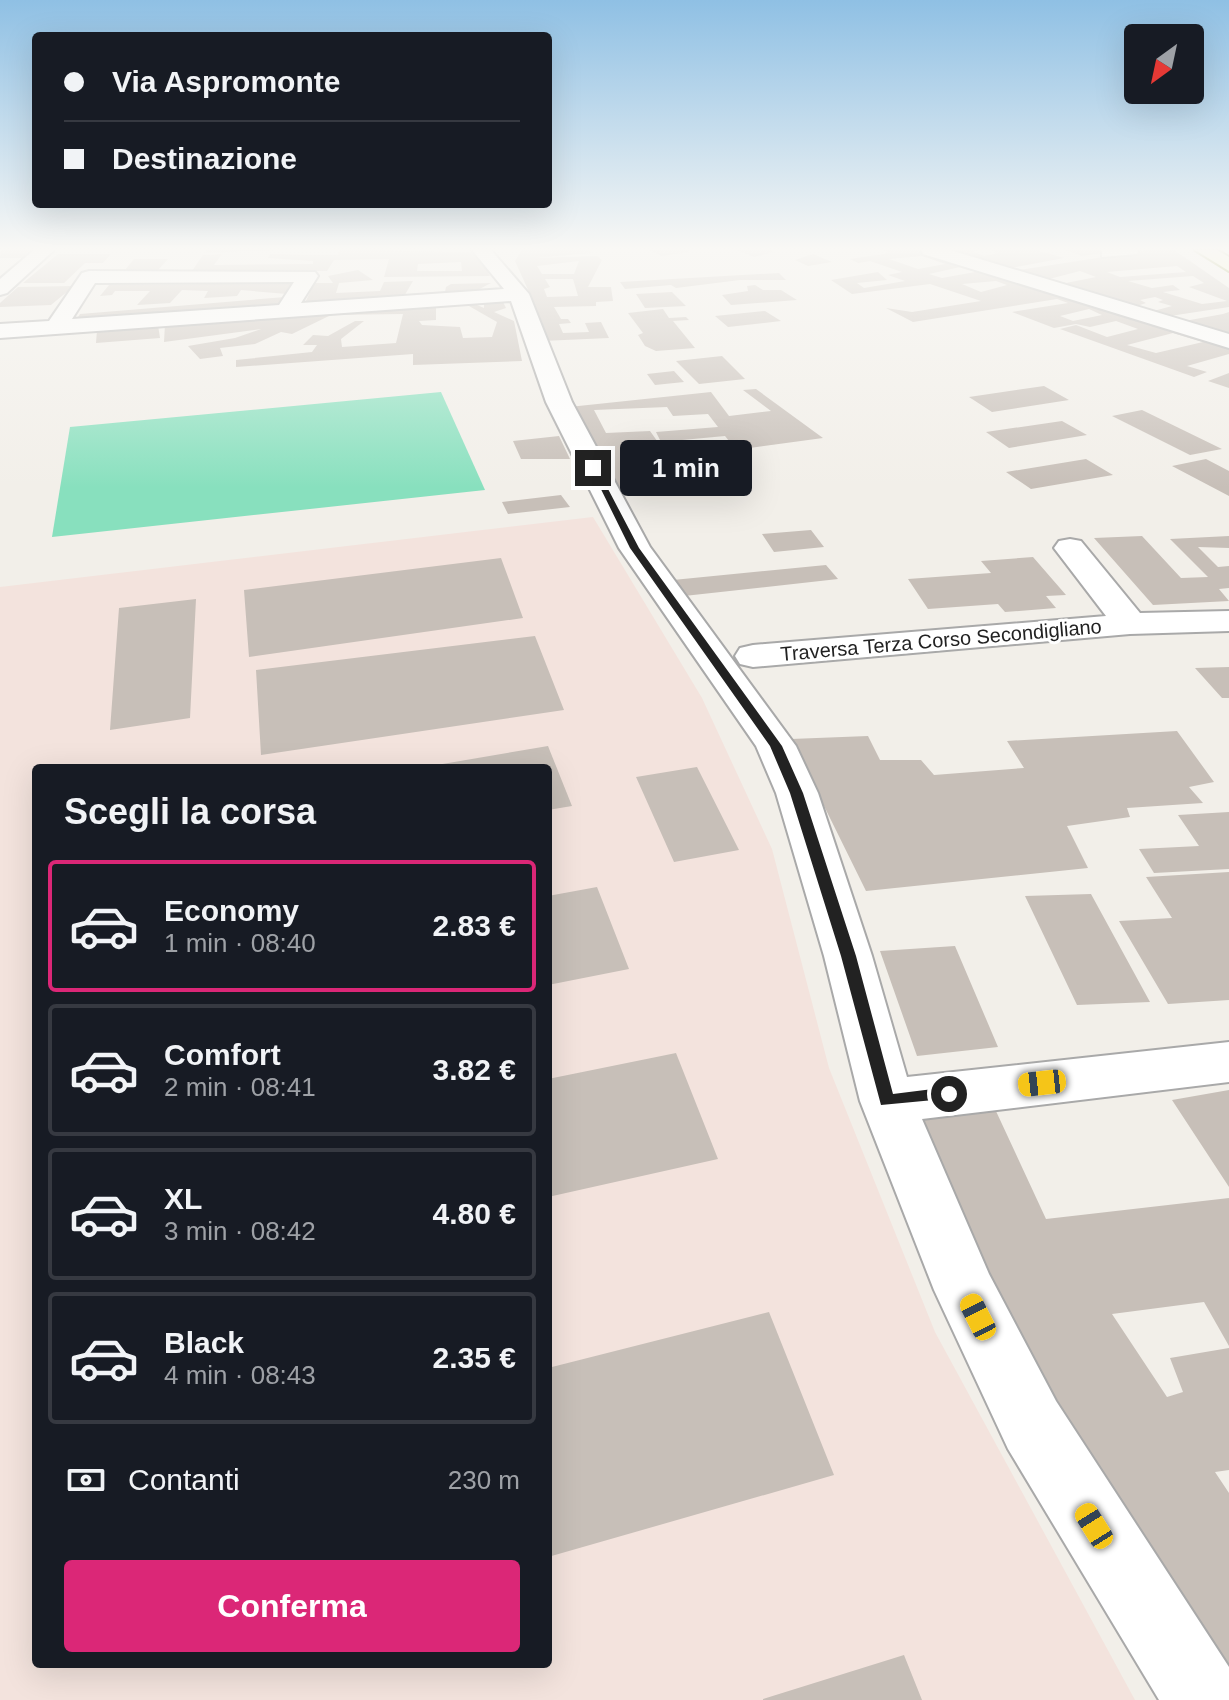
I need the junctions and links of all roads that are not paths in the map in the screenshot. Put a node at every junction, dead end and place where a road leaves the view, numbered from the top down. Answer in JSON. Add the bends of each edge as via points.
{"nodes":[{"id":1,"x":532,"y":329,"type":"edge"},
{"id":2,"x":1194,"y":329,"type":"edge"},
{"id":3,"x":1229,"y":341,"type":"edge"},
{"id":4,"x":1070,"y":548,"type":"dead end"},
{"id":5,"x":1229,"y":621,"type":"edge"},
{"id":6,"x":1130,"y":624,"type":"junction"},
{"id":7,"x":753,"y":656,"type":"dead end"},
{"id":8,"x":1229,"y":1062,"type":"edge"},
{"id":9,"x":887,"y":1101,"type":"junction"},
{"id":10,"x":1204,"y":1700,"type":"edge"}],
"edges":[{"from":1,"to":9,"type":"street","via":[[559,402],[635,548],[776,746],[797,793],[848,956]]},
{"from":2,"to":3,"type":"street"},
{"from":4,"to":6,"type":"street","name":"Traversa Terza Corso Secondigliano"},
{"from":5,"to":6,"type":"street","name":"Traversa Terza Corso Secondigliano"},
{"from":6,"to":7,"type":"street","name":"Traversa Terza Corso Secondigliano"},
{"from":8,"to":9,"type":"street"},
{"from":9,"to":10,"type":"street","via":[[965,1290],[1032,1425]]}]}
